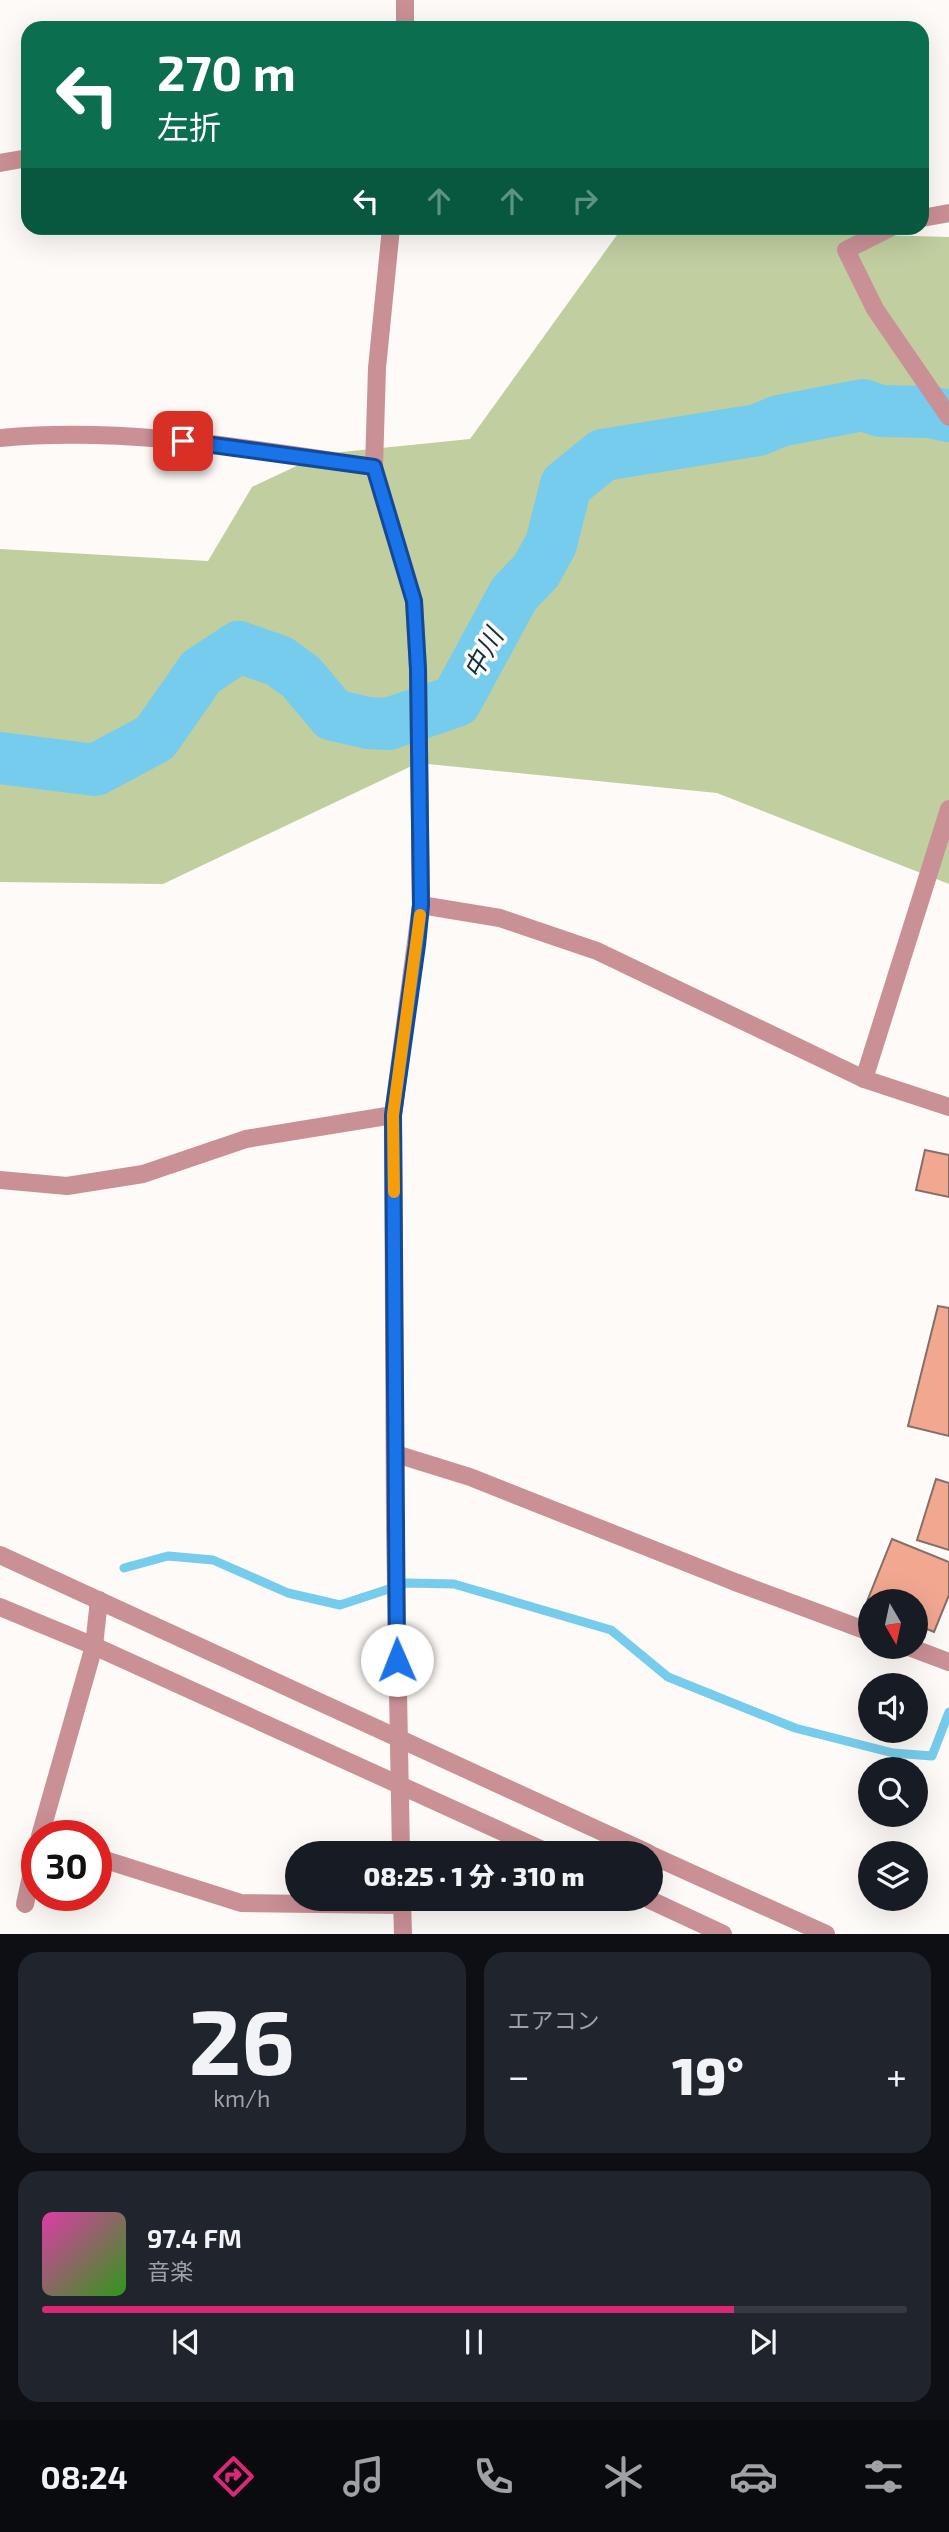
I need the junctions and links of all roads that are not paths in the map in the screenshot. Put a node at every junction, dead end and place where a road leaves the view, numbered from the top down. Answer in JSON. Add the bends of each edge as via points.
{"nodes":[{"id":1,"x":405,"y":0,"type":"edge"},
{"id":2,"x":405,"y":21,"type":"edge"},
{"id":3,"x":21,"y":159,"type":"edge"},
{"id":4,"x":0,"y":163,"type":"edge"},
{"id":5,"x":949,"y":214,"type":"edge"},
{"id":6,"x":929,"y":217,"type":"edge"},
{"id":7,"x":390,"y":235,"type":"edge"},
{"id":8,"x":876,"y":235,"type":"edge"},
{"id":9,"x":949,"y":417,"type":"edge"},
{"id":10,"x":0,"y":438,"type":"edge"},
{"id":11,"x":374,"y":467,"type":"junction"},
{"id":12,"x":949,"y":809,"type":"edge"},
{"id":13,"x":421,"y":905,"type":"junction"},
{"id":14,"x":864,"y":1079,"type":"junction"},
{"id":15,"x":949,"y":1107,"type":"edge"},
{"id":16,"x":393,"y":1115,"type":"junction"},
{"id":17,"x":0,"y":1180,"type":"edge"},
{"id":18,"x":396,"y":1454,"type":"junction"},
{"id":19,"x":0,"y":1555,"type":"edge"},
{"id":20,"x":99,"y":1600,"type":"junction"},
{"id":21,"x":0,"y":1607,"type":"edge"},
{"id":22,"x":858,"y":1628,"type":"edge"},
{"id":23,"x":94,"y":1646,"type":"junction"},
{"id":24,"x":928,"y":1654,"type":"edge"},
{"id":25,"x":949,"y":1662,"type":"edge"},
{"id":26,"x":398,"y":1738,"type":"junction"},
{"id":27,"x":400,"y":1786,"type":"junction"},
{"id":28,"x":45,"y":1820,"type":"edge"},
{"id":29,"x":401,"y":1841,"type":"edge"},
{"id":30,"x":521,"y":1841,"type":"edge"},
{"id":31,"x":621,"y":1841,"type":"edge"},
{"id":32,"x":663,"y":1860,"type":"edge"},
{"id":33,"x":112,"y":1862,"type":"edge"},
{"id":34,"x":285,"y":1903,"type":"edge"},
{"id":35,"x":663,"y":1906,"type":"edge"},
{"id":36,"x":402,"y":1911,"type":"edge"},
{"id":37,"x":403,"y":1934,"type":"edge"},
{"id":38,"x":723,"y":1934,"type":"edge"},
{"id":39,"x":826,"y":1934,"type":"edge"}],
"edges":[{"from":1,"to":2,"type":"street"},
{"from":3,"to":4,"type":"street"},
{"from":5,"to":6,"type":"street"},
{"from":7,"to":11,"type":"street","via":[[377,368]]},
{"from":8,"to":9,"type":"street","via":[[846,250],[875,309]]},
{"from":10,"to":11,"type":"street","via":[[34,434],[157,437]]},
{"from":11,"to":13,"type":"street","via":[[414,601]]},
{"from":12,"to":14,"type":"street"},
{"from":13,"to":14,"type":"street","via":[[500,918],[597,951]]},
{"from":13,"to":16,"type":"street"},
{"from":14,"to":15,"type":"street"},
{"from":16,"to":17,"type":"street","via":[[246,1139],[143,1174],[68,1186]]},
{"from":16,"to":18,"type":"street"},
{"from":18,"to":22,"type":"street","via":[[470,1477]]},
{"from":18,"to":26,"type":"street"},
{"from":19,"to":20,"type":"street"},
{"from":20,"to":23,"type":"street"},
{"from":20,"to":26,"type":"street"},
{"from":21,"to":23,"type":"street"},
{"from":23,"to":27,"type":"street"},
{"from":23,"to":28,"type":"street"},
{"from":24,"to":25,"type":"street"},
{"from":26,"to":27,"type":"street"},
{"from":26,"to":31,"type":"street"},
{"from":27,"to":29,"type":"street"},
{"from":27,"to":30,"type":"street"},
{"from":32,"to":39,"type":"street"},
{"from":33,"to":34,"type":"street","via":[[241,1903]]},
{"from":35,"to":38,"type":"street"},
{"from":36,"to":37,"type":"street"}]}
